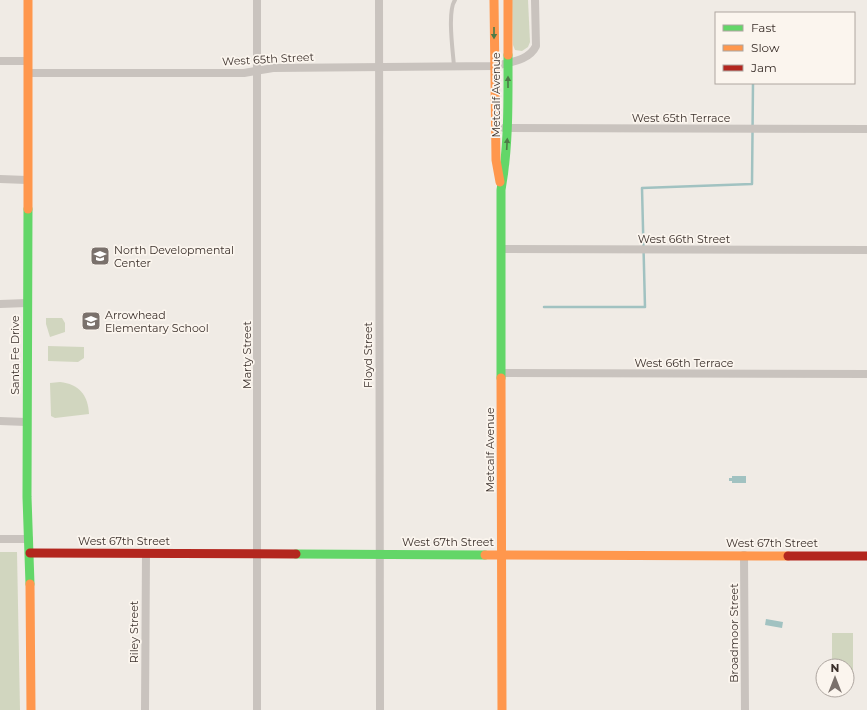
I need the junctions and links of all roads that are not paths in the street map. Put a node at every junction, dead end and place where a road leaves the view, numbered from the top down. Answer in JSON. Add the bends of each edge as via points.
{"nodes":[{"id":1,"x":28,"y":0,"type":"edge"},
{"id":2,"x":257,"y":0,"type":"edge"},
{"id":3,"x":379,"y":0,"type":"edge"},
{"id":4,"x":455,"y":0,"type":"edge"},
{"id":5,"x":494,"y":0,"type":"edge"},
{"id":6,"x":508,"y":0,"type":"edge"},
{"id":7,"x":535,"y":0,"type":"edge"},
{"id":8,"x":0,"y":61,"type":"edge"},
{"id":9,"x":28,"y":61,"type":"junction"},
{"id":10,"x":508,"y":62,"type":"junction"},
{"id":11,"x":454,"y":66,"type":"junction"},
{"id":12,"x":495,"y":66,"type":"junction"},
{"id":13,"x":379,"y":68,"type":"junction"},
{"id":14,"x":257,"y":70,"type":"junction"},
{"id":15,"x":28,"y":73,"type":"junction"},
{"id":16,"x":495,"y":128,"type":"junction"},
{"id":17,"x":508,"y":129,"type":"junction"},
{"id":18,"x":867,"y":129,"type":"edge"},
{"id":19,"x":0,"y":179,"type":"edge"},
{"id":20,"x":27,"y":180,"type":"junction"},
{"id":21,"x":501,"y":190,"type":"junction"},
{"id":22,"x":500,"y":249,"type":"junction"},
{"id":23,"x":867,"y":250,"type":"edge"},
{"id":24,"x":27,"y":303,"type":"junction"},
{"id":25,"x":0,"y":304,"type":"edge"},
{"id":26,"x":502,"y":373,"type":"junction"},
{"id":27,"x":867,"y":374,"type":"edge"},
{"id":28,"x":0,"y":421,"type":"edge"},
{"id":29,"x":26,"y":422,"type":"junction"},
{"id":30,"x":0,"y":539,"type":"edge"},
{"id":31,"x":29,"y":539,"type":"junction"},
{"id":32,"x":30,"y":553,"type":"junction"},
{"id":33,"x":146,"y":553,"type":"junction"},
{"id":34,"x":258,"y":554,"type":"junction"},
{"id":35,"x":380,"y":554,"type":"junction"},
{"id":36,"x":502,"y":555,"type":"junction"},
{"id":37,"x":744,"y":555,"type":"junction"},
{"id":38,"x":867,"y":556,"type":"edge"},
{"id":39,"x":31,"y":710,"type":"edge"},
{"id":40,"x":145,"y":710,"type":"edge"},
{"id":41,"x":257,"y":710,"type":"edge"},
{"id":42,"x":380,"y":710,"type":"edge"},
{"id":43,"x":502,"y":710,"type":"edge"},
{"id":44,"x":745,"y":710,"type":"edge"}],
"edges":[{"from":1,"to":9,"type":"street","name":"Santa Fe Drive"},
{"from":2,"to":14,"type":"street","name":"Marty Street"},
{"from":3,"to":13,"type":"street","name":"Floyd Street"},
{"from":4,"to":11,"type":"lane","via":[[452,3]]},
{"from":5,"to":12,"type":"street","name":"Metcalf Avenue","one_way":true},
{"from":6,"to":10,"type":"street","name":"Metcalf Avenue"},
{"from":7,"to":10,"type":"street","name":"West 65th Street","via":[[536,46],[529,56]]},
{"from":8,"to":9,"type":"street"},
{"from":9,"to":15,"type":"street","name":"Santa Fe Drive"},
{"from":10,"to":12,"type":"street","name":"West 65th Street"},
{"from":17,"to":10,"type":"street","name":"Metcalf Avenue","one_way":true},
{"from":11,"to":12,"type":"street","name":"West 65th Street"},
{"from":11,"to":13,"type":"street","name":"West 65th Street"},
{"from":12,"to":16,"type":"street","name":"Metcalf Avenue"},
{"from":13,"to":14,"type":"street","name":"West 65th Street"},
{"from":13,"to":35,"type":"street","name":"Floyd Street"},
{"from":14,"to":15,"type":"street","name":"West 65th Street","via":[[244,73]]},
{"from":14,"to":34,"type":"street","name":"Marty Street"},
{"from":15,"to":20,"type":"street","name":"Santa Fe Drive"},
{"from":16,"to":17,"type":"street","name":"West 65th Terrace"},
{"from":16,"to":21,"type":"street","name":"Metcalf Avenue","via":[[496,160]]},
{"from":17,"to":18,"type":"street","name":"West 65th Terrace"},
{"from":21,"to":17,"type":"street","name":"Metcalf Avenue","one_way":true},
{"from":19,"to":20,"type":"street"},
{"from":20,"to":24,"type":"street","name":"Santa Fe Drive"},
{"from":21,"to":22,"type":"street","name":"Metcalf Avenue"},
{"from":22,"to":23,"type":"street","name":"West 66th Street"},
{"from":22,"to":26,"type":"street","name":"Metcalf Avenue"},
{"from":24,"to":25,"type":"street"},
{"from":24,"to":29,"type":"street","name":"Santa Fe Drive"},
{"from":26,"to":27,"type":"street","name":"West 66th Terrace"},
{"from":26,"to":36,"type":"street","name":"Metcalf Avenue"},
{"from":28,"to":29,"type":"street"},
{"from":29,"to":31,"type":"street","name":"Santa Fe Drive"},
{"from":30,"to":31,"type":"street"},
{"from":31,"to":32,"type":"street","name":"Santa Fe Drive"},
{"from":32,"to":33,"type":"street","name":"West 67th Street"},
{"from":32,"to":39,"type":"street","name":"Santa Fe Drive"},
{"from":33,"to":34,"type":"street","name":"West 67th Street"},
{"from":33,"to":40,"type":"street","name":"Riley Street"},
{"from":34,"to":35,"type":"street","name":"West 67th Street"},
{"from":34,"to":41,"type":"street","name":"Marty Street"},
{"from":35,"to":36,"type":"street","name":"West 67th Street"},
{"from":35,"to":42,"type":"street","name":"Floyd Street"},
{"from":36,"to":37,"type":"street","name":"West 67th Street"},
{"from":36,"to":43,"type":"street","name":"Metcalf Avenue"},
{"from":37,"to":38,"type":"street","name":"West 67th Street"},
{"from":37,"to":44,"type":"street","name":"Broadmoor Street"}]}
